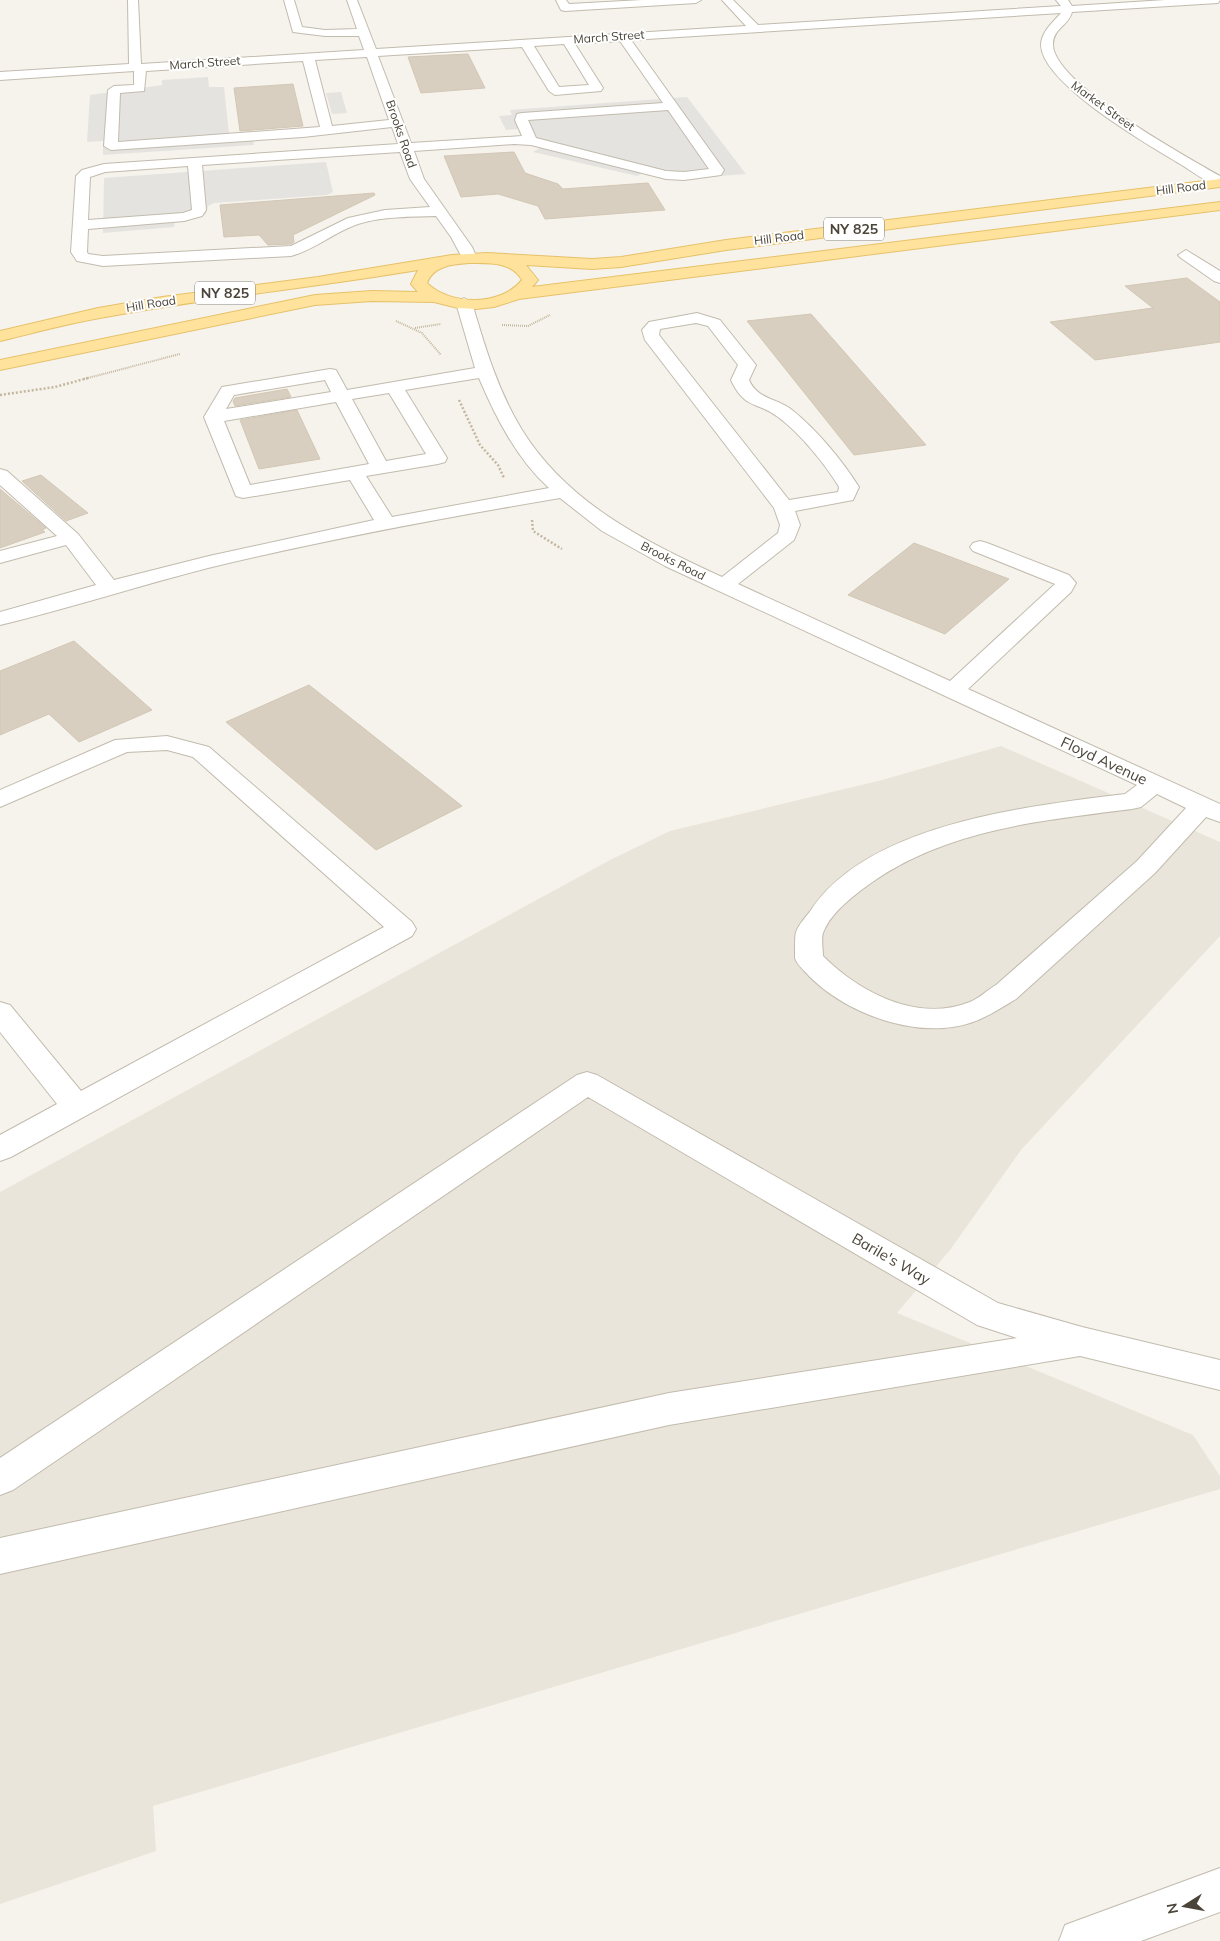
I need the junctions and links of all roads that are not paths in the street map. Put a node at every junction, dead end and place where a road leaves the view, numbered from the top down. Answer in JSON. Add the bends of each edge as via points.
{"nodes":[{"id":1,"x":133,"y":0,"type":"edge"},
{"id":2,"x":288,"y":0,"type":"edge"},
{"id":3,"x":352,"y":0,"type":"edge"},
{"id":4,"x":560,"y":0,"type":"edge"},
{"id":5,"x":696,"y":0,"type":"edge"},
{"id":6,"x":727,"y":0,"type":"edge"},
{"id":7,"x":1218,"y":0,"type":"edge"},
{"id":8,"x":1176,"y":1,"type":"edge"},
{"id":9,"x":1064,"y":5,"type":"edge"},
{"id":10,"x":1005,"y":13,"type":"junction"},
{"id":11,"x":754,"y":28,"type":"junction"},
{"id":12,"x":364,"y":32,"type":"junction"},
{"id":13,"x":623,"y":37,"type":"junction"},
{"id":14,"x":567,"y":40,"type":"junction"},
{"id":15,"x":1048,"y":42,"type":"junction"},
{"id":16,"x":526,"y":43,"type":"junction"},
{"id":17,"x":371,"y":52,"type":"junction"},
{"id":18,"x":308,"y":56,"type":"junction"},
{"id":19,"x":137,"y":67,"type":"junction"},
{"id":20,"x":0,"y":76,"type":"edge"},
{"id":21,"x":672,"y":106,"type":"junction"},
{"id":22,"x":397,"y":123,"type":"junction"},
{"id":23,"x":327,"y":130,"type":"junction"},
{"id":24,"x":531,"y":141,"type":"junction"},
{"id":25,"x":405,"y":147,"type":"junction"},
{"id":26,"x":195,"y":162,"type":"junction"},
{"id":27,"x":1220,"y":183,"type":"edge"},
{"id":28,"x":1220,"y":206,"type":"edge"},
{"id":29,"x":440,"y":211,"type":"junction"},
{"id":30,"x":80,"y":225,"type":"junction"},
{"id":31,"x":1186,"y":255,"type":"dead end"},
{"id":32,"x":469,"y":258,"type":"junction"},
{"id":33,"x":487,"y":258,"type":"junction"},
{"id":34,"x":452,"y":260,"type":"junction"},
{"id":35,"x":1220,"y":278,"type":"edge"},
{"id":36,"x":517,"y":294,"type":"junction"},
{"id":37,"x":433,"y":297,"type":"junction"},
{"id":38,"x":464,"y":303,"type":"junction"},
{"id":39,"x":0,"y":336,"type":"edge"},
{"id":40,"x":0,"y":365,"type":"edge"},
{"id":41,"x":484,"y":372,"type":"junction"},
{"id":42,"x":394,"y":387,"type":"junction"},
{"id":43,"x":341,"y":396,"type":"junction"},
{"id":44,"x":380,"y":468,"type":"junction"},
{"id":45,"x":355,"y":473,"type":"junction"},
{"id":46,"x":0,"y":475,"type":"edge"},
{"id":47,"x":562,"y":492,"type":"junction"},
{"id":48,"x":784,"y":507,"type":"junction"},
{"id":49,"x":385,"y":522,"type":"junction"},
{"id":50,"x":71,"y":538,"type":"junction"},
{"id":51,"x":980,"y":547,"type":"dead end"},
{"id":52,"x":0,"y":557,"type":"edge"},
{"id":53,"x":723,"y":586,"type":"junction"},
{"id":54,"x":109,"y":588,"type":"junction"},
{"id":55,"x":0,"y":619,"type":"edge"},
{"id":56,"x":954,"y":690,"type":"junction"},
{"id":57,"x":988,"y":706,"type":"joint"},
{"id":58,"x":1154,"y":785,"type":"junction"},
{"id":59,"x":0,"y":799,"type":"edge"},
{"id":60,"x":1211,"y":811,"type":"edge"},
{"id":61,"x":0,"y":1012,"type":"edge"},
{"id":62,"x":77,"y":1107,"type":"junction"},
{"id":63,"x":0,"y":1149,"type":"edge"},
{"id":64,"x":1082,"y":1342,"type":"junction"},
{"id":65,"x":1220,"y":1376,"type":"edge"},
{"id":66,"x":0,"y":1478,"type":"edge"},
{"id":67,"x":0,"y":1556,"type":"edge"},
{"id":68,"x":1220,"y":1890,"type":"edge"},
{"id":69,"x":1087,"y":1940,"type":"edge"}],
"edges":[{"from":1,"to":19,"type":"street"},
{"from":2,"to":12,"type":"street","via":[[297,30]]},
{"from":3,"to":12,"type":"street","name":"Brooks Road"},
{"from":4,"to":5,"type":"street","via":[[566,8]]},
{"from":6,"to":11,"type":"street"},
{"from":7,"to":8,"type":"street","name":"March Street"},
{"from":8,"to":9,"type":"street","name":"March Street"},
{"from":9,"to":10,"type":"street","name":"March Street"},
{"from":9,"to":15,"type":"street","via":[[1066,14],[1048,37]]},
{"from":10,"to":11,"type":"street","name":"March Street"},
{"from":10,"to":15,"type":"street"},
{"from":11,"to":13,"type":"street","name":"March Street"},
{"from":12,"to":17,"type":"street","name":"Brooks Road"},
{"from":13,"to":14,"type":"street","name":"March Street"},
{"from":13,"to":21,"type":"street"},
{"from":14,"to":16,"type":"street","name":"March Street"},
{"from":14,"to":16,"type":"street","via":[[598,88],[554,91]]},
{"from":15,"to":27,"type":"street","name":"Market Street","via":[[1056,68],[1078,90]]},
{"from":16,"to":17,"type":"street","name":"March Street"},
{"from":17,"to":18,"type":"street","name":"March Street"},
{"from":17,"to":22,"type":"street","name":"Brooks Road"},
{"from":18,"to":19,"type":"street","name":"March Street"},
{"from":18,"to":23,"type":"street"},
{"from":19,"to":20,"type":"street","name":"March Street"},
{"from":19,"to":23,"type":"street","via":[[140,88],[114,90],[111,146]]},
{"from":21,"to":24,"type":"street","via":[[522,117]]},
{"from":21,"to":24,"type":"street","via":[[716,172],[666,175]]},
{"from":22,"to":23,"type":"street"},
{"from":22,"to":25,"type":"street","name":"Brooks Road"},
{"from":24,"to":25,"type":"street","via":[[493,140]]},
{"from":25,"to":26,"type":"street"},
{"from":25,"to":29,"type":"street","name":"Brooks Road","via":[[417,179]]},
{"from":26,"to":30,"type":"street","via":[[104,168],[86,173],[82,180]]},
{"from":26,"to":30,"type":"street","via":[[200,210],[197,213],[184,217]]},
{"from":27,"to":33,"type":"main road","name":"Hill Road","number":"NY 825","via":[[726,245],[621,262],[586,264]]},
{"from":28,"to":36,"type":"main road","name":"Hill Road","number":"NY 825"},
{"from":29,"to":30,"type":"street","via":[[365,218],[342,225],[312,246],[291,251],[103,261],[82,258],[79,252]]},
{"from":29,"to":32,"type":"street","name":"Brooks Road","via":[[463,242]]},
{"from":31,"to":35,"type":"street"},
{"from":32,"to":33,"type":"main road","number":"NY 825"},
{"from":32,"to":34,"type":"main road","number":"NY 825"},
{"from":33,"to":36,"type":"main road","via":[[518,266],[527,272],[530,280],[527,287]]},
{"from":34,"to":37,"type":"main road","via":[[432,267],[420,277],[418,284]]},
{"from":34,"to":39,"type":"main road","name":"Hill Road","number":"NY 825","via":[[98,312]]},
{"from":36,"to":38,"type":"main road","number":"NY 825","via":[[502,300]]},
{"from":37,"to":38,"type":"main road","number":"NY 825"},
{"from":37,"to":40,"type":"main road","name":"Hill Road","number":"NY 825","via":[[372,296],[315,300]]},
{"from":38,"to":41,"type":"street","name":"Brooks Road"},
{"from":41,"to":42,"type":"street"},
{"from":41,"to":47,"type":"street","name":"Brooks Road","via":[[496,402],[526,451]]},
{"from":42,"to":43,"type":"street"},
{"from":42,"to":44,"type":"street","via":[[438,458]]},
{"from":43,"to":44,"type":"street"},
{"from":43,"to":45,"type":"street","via":[[213,417],[243,492]]},
{"from":44,"to":45,"type":"street"},
{"from":45,"to":49,"type":"street"},
{"from":46,"to":50,"type":"street"},
{"from":47,"to":49,"type":"street"},
{"from":47,"to":53,"type":"street","name":"Brooks Road","via":[[609,527]]},
{"from":48,"to":48,"type":"street","via":[[651,336],[650,330],[655,325],[697,318],[714,323],[747,366],[740,380],[755,402],[776,408],[790,418],[849,487],[846,496],[840,498]]},
{"from":48,"to":53,"type":"street","via":[[790,524],[787,536]]},
{"from":49,"to":54,"type":"street"},
{"from":50,"to":52,"type":"street"},
{"from":50,"to":54,"type":"street"},
{"from":51,"to":56,"type":"street","via":[[1062,579],[1066,584]]},
{"from":53,"to":56,"type":"street","name":"Brooks Road"},
{"from":54,"to":55,"type":"street"},
{"from":56,"to":57,"type":"street","name":"Brooks Road"},
{"from":57,"to":58,"type":"street","name":"Floyd Avenue"},
{"from":58,"to":60,"type":"street","name":"Floyd Avenue"},
{"from":58,"to":60,"type":"street","via":[[1132,801],[1031,814],[946,835],[903,851],[866,873],[832,900],[809,934],[809,959],[838,985],[889,1012],[919,1018],[950,1017],[980,1008],[1006,992]]},
{"from":59,"to":62,"type":"street","via":[[122,745],[167,743],[201,752],[403,929]]},
{"from":61,"to":62,"type":"street"},
{"from":62,"to":63,"type":"street"},
{"from":64,"to":65,"type":"street","name":"Barile's Way"},
{"from":64,"to":66,"type":"street","name":"Barile's Way","via":[[989,1315],[587,1083]]},
{"from":64,"to":67,"type":"street","via":[[669,1409]]},
{"from":68,"to":69,"type":"street"}]}
